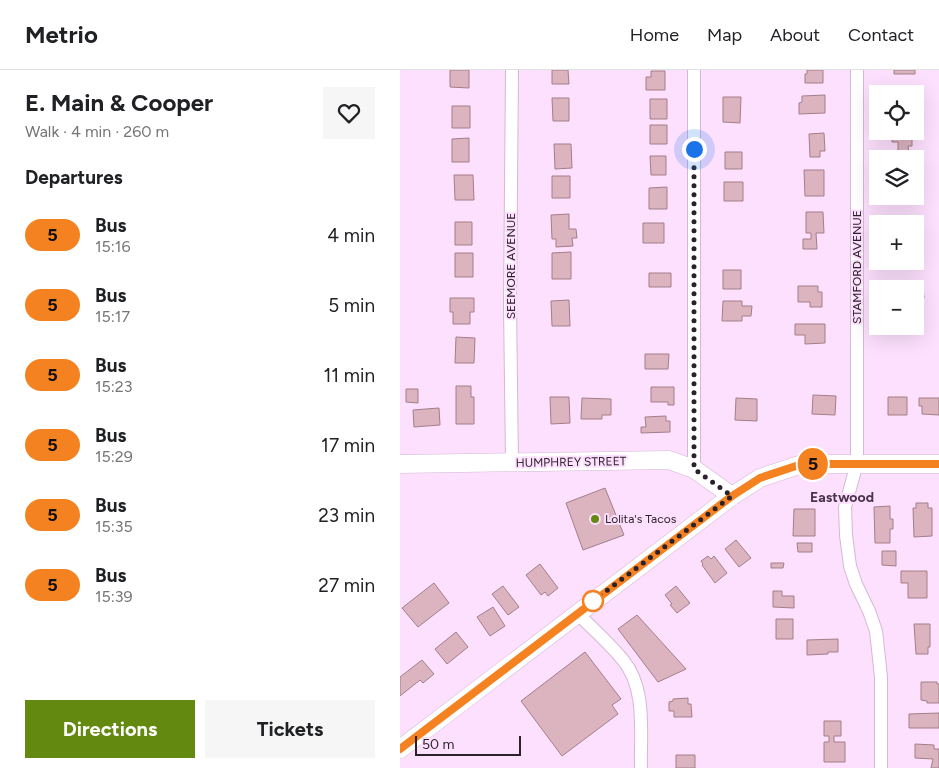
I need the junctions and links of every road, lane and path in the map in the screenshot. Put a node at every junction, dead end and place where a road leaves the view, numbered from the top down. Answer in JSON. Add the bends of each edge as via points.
{"nodes":[{"id":1,"x":512,"y":70,"type":"edge"},
{"id":2,"x":694,"y":70,"type":"edge"},
{"id":3,"x":857,"y":70,"type":"edge"},
{"id":4,"x":512,"y":463,"type":"junction"},
{"id":5,"x":858,"y":463,"type":"junction"},
{"id":6,"x":400,"y":464,"type":"edge"},
{"id":7,"x":939,"y":464,"type":"edge"},
{"id":8,"x":694,"y":469,"type":"junction"},
{"id":9,"x":732,"y":496,"type":"junction"},
{"id":10,"x":577,"y":613,"type":"junction"},
{"id":11,"x":400,"y":749,"type":"edge"},
{"id":12,"x":641,"y":768,"type":"edge"},
{"id":13,"x":881,"y":768,"type":"edge"}],
"edges":[{"from":1,"to":4,"type":"street","name":"SEEMORE AVENUE"},
{"from":2,"to":8,"type":"street"},
{"from":3,"to":5,"type":"street","name":"STAMFORD AVENUE"},
{"from":4,"to":6,"type":"street","name":"HUMPHREY STREET"},
{"from":4,"to":8,"type":"street","name":"HUMPHREY STREET","via":[[669,460]]},
{"from":5,"to":7,"type":"street"},
{"from":5,"to":9,"type":"street","via":[[799,465],[760,478]]},
{"from":5,"to":13,"type":"street","name":"STAMFORD AVENUE","via":[[845,507],[846,535],[850,566],[876,631],[881,677]]},
{"from":8,"to":9,"type":"street","name":"HUMPHREY STREET"},
{"from":9,"to":10,"type":"street"},
{"from":10,"to":11,"type":"street"},
{"from":10,"to":12,"type":"street","via":[[624,661],[637,686]]}]}
